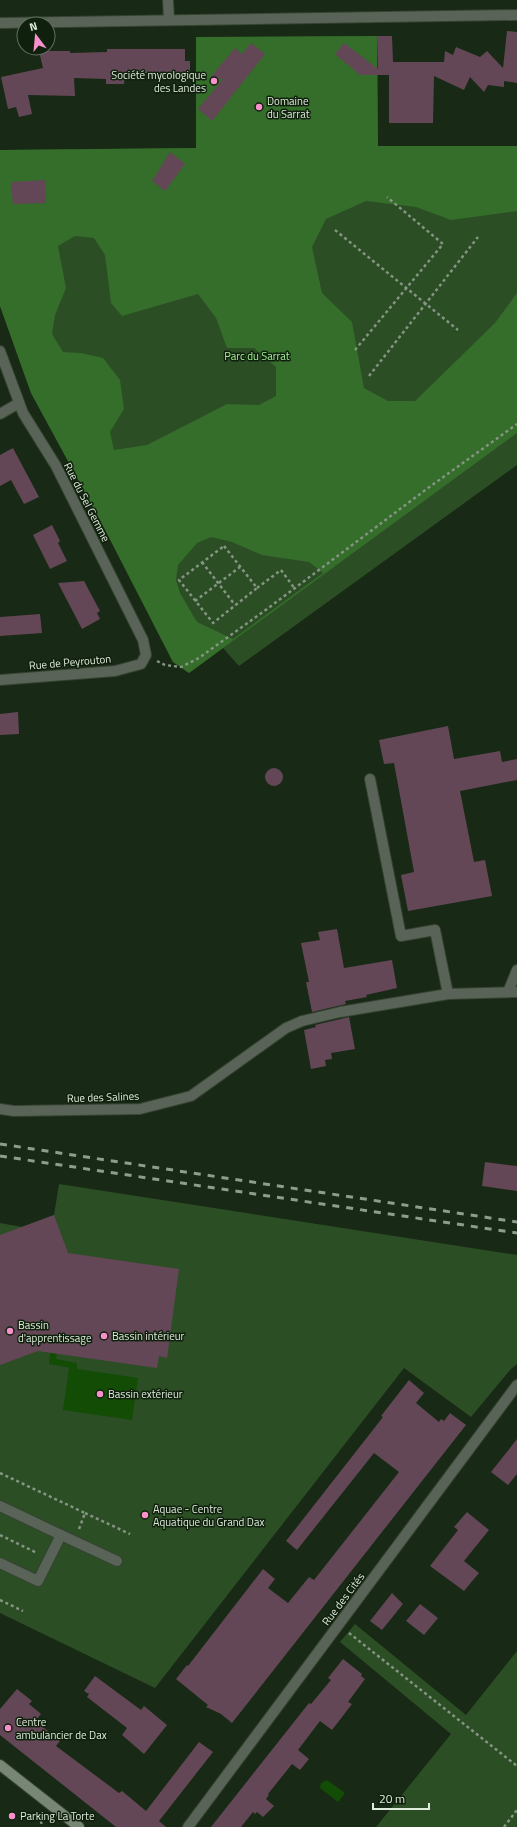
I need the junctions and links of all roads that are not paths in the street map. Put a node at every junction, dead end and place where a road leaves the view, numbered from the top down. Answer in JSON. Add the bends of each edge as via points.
{"nodes":[{"id":1,"x":168,"y":0,"type":"edge"},
{"id":2,"x":517,"y":15,"type":"edge"},
{"id":3,"x":169,"y":20,"type":"junction"},
{"id":4,"x":0,"y":23,"type":"edge"},
{"id":5,"x":0,"y":351,"type":"edge"},
{"id":6,"x":20,"y":403,"type":"junction"},
{"id":7,"x":0,"y":414,"type":"edge"},
{"id":8,"x":144,"y":660,"type":"joint"},
{"id":9,"x":0,"y":680,"type":"edge"},
{"id":10,"x":370,"y":779,"type":"dead end"},
{"id":11,"x":517,"y":970,"type":"edge"},
{"id":12,"x":512,"y":992,"type":"edge"},
{"id":13,"x":448,"y":994,"type":"junction"},
{"id":14,"x":0,"y":1110,"type":"edge"},
{"id":15,"x":517,"y":1385,"type":"edge"},
{"id":16,"x":0,"y":1506,"type":"edge"},
{"id":17,"x":61,"y":1535,"type":"junction"},
{"id":18,"x":117,"y":1561,"type":"dead end"},
{"id":19,"x":0,"y":1563,"type":"edge"},
{"id":20,"x":0,"y":1765,"type":"edge"},
{"id":21,"x":79,"y":1827,"type":"edge"},
{"id":22,"x":188,"y":1827,"type":"edge"}],
"edges":[{"from":1,"to":3,"type":"street"},
{"from":2,"to":3,"type":"street"},
{"from":3,"to":4,"type":"street"},
{"from":5,"to":6,"type":"street","name":"Rue du Sel Gemme"},
{"from":6,"to":7,"type":"street"},
{"from":6,"to":8,"type":"street","name":"Rue du Sel Gemme","via":[[23,413],[56,466],[143,640]]},
{"from":8,"to":9,"type":"street","name":"Rue de Peyrouton","via":[[116,671]]},
{"from":10,"to":13,"type":"street","via":[[401,936],[435,930]]},
{"from":11,"to":12,"type":"street"},
{"from":12,"to":13,"type":"street","name":"Rue des Salines"},
{"from":13,"to":14,"type":"street","name":"Rue des Salines","via":[[302,1021],[286,1028],[191,1096],[140,1110]]},
{"from":15,"to":22,"type":"street","name":"Rue des Cités"},
{"from":16,"to":17,"type":"street"},
{"from":17,"to":18,"type":"street"},
{"from":17,"to":19,"type":"street","via":[[38,1581]]},
{"from":20,"to":21,"type":"main road"}]}
